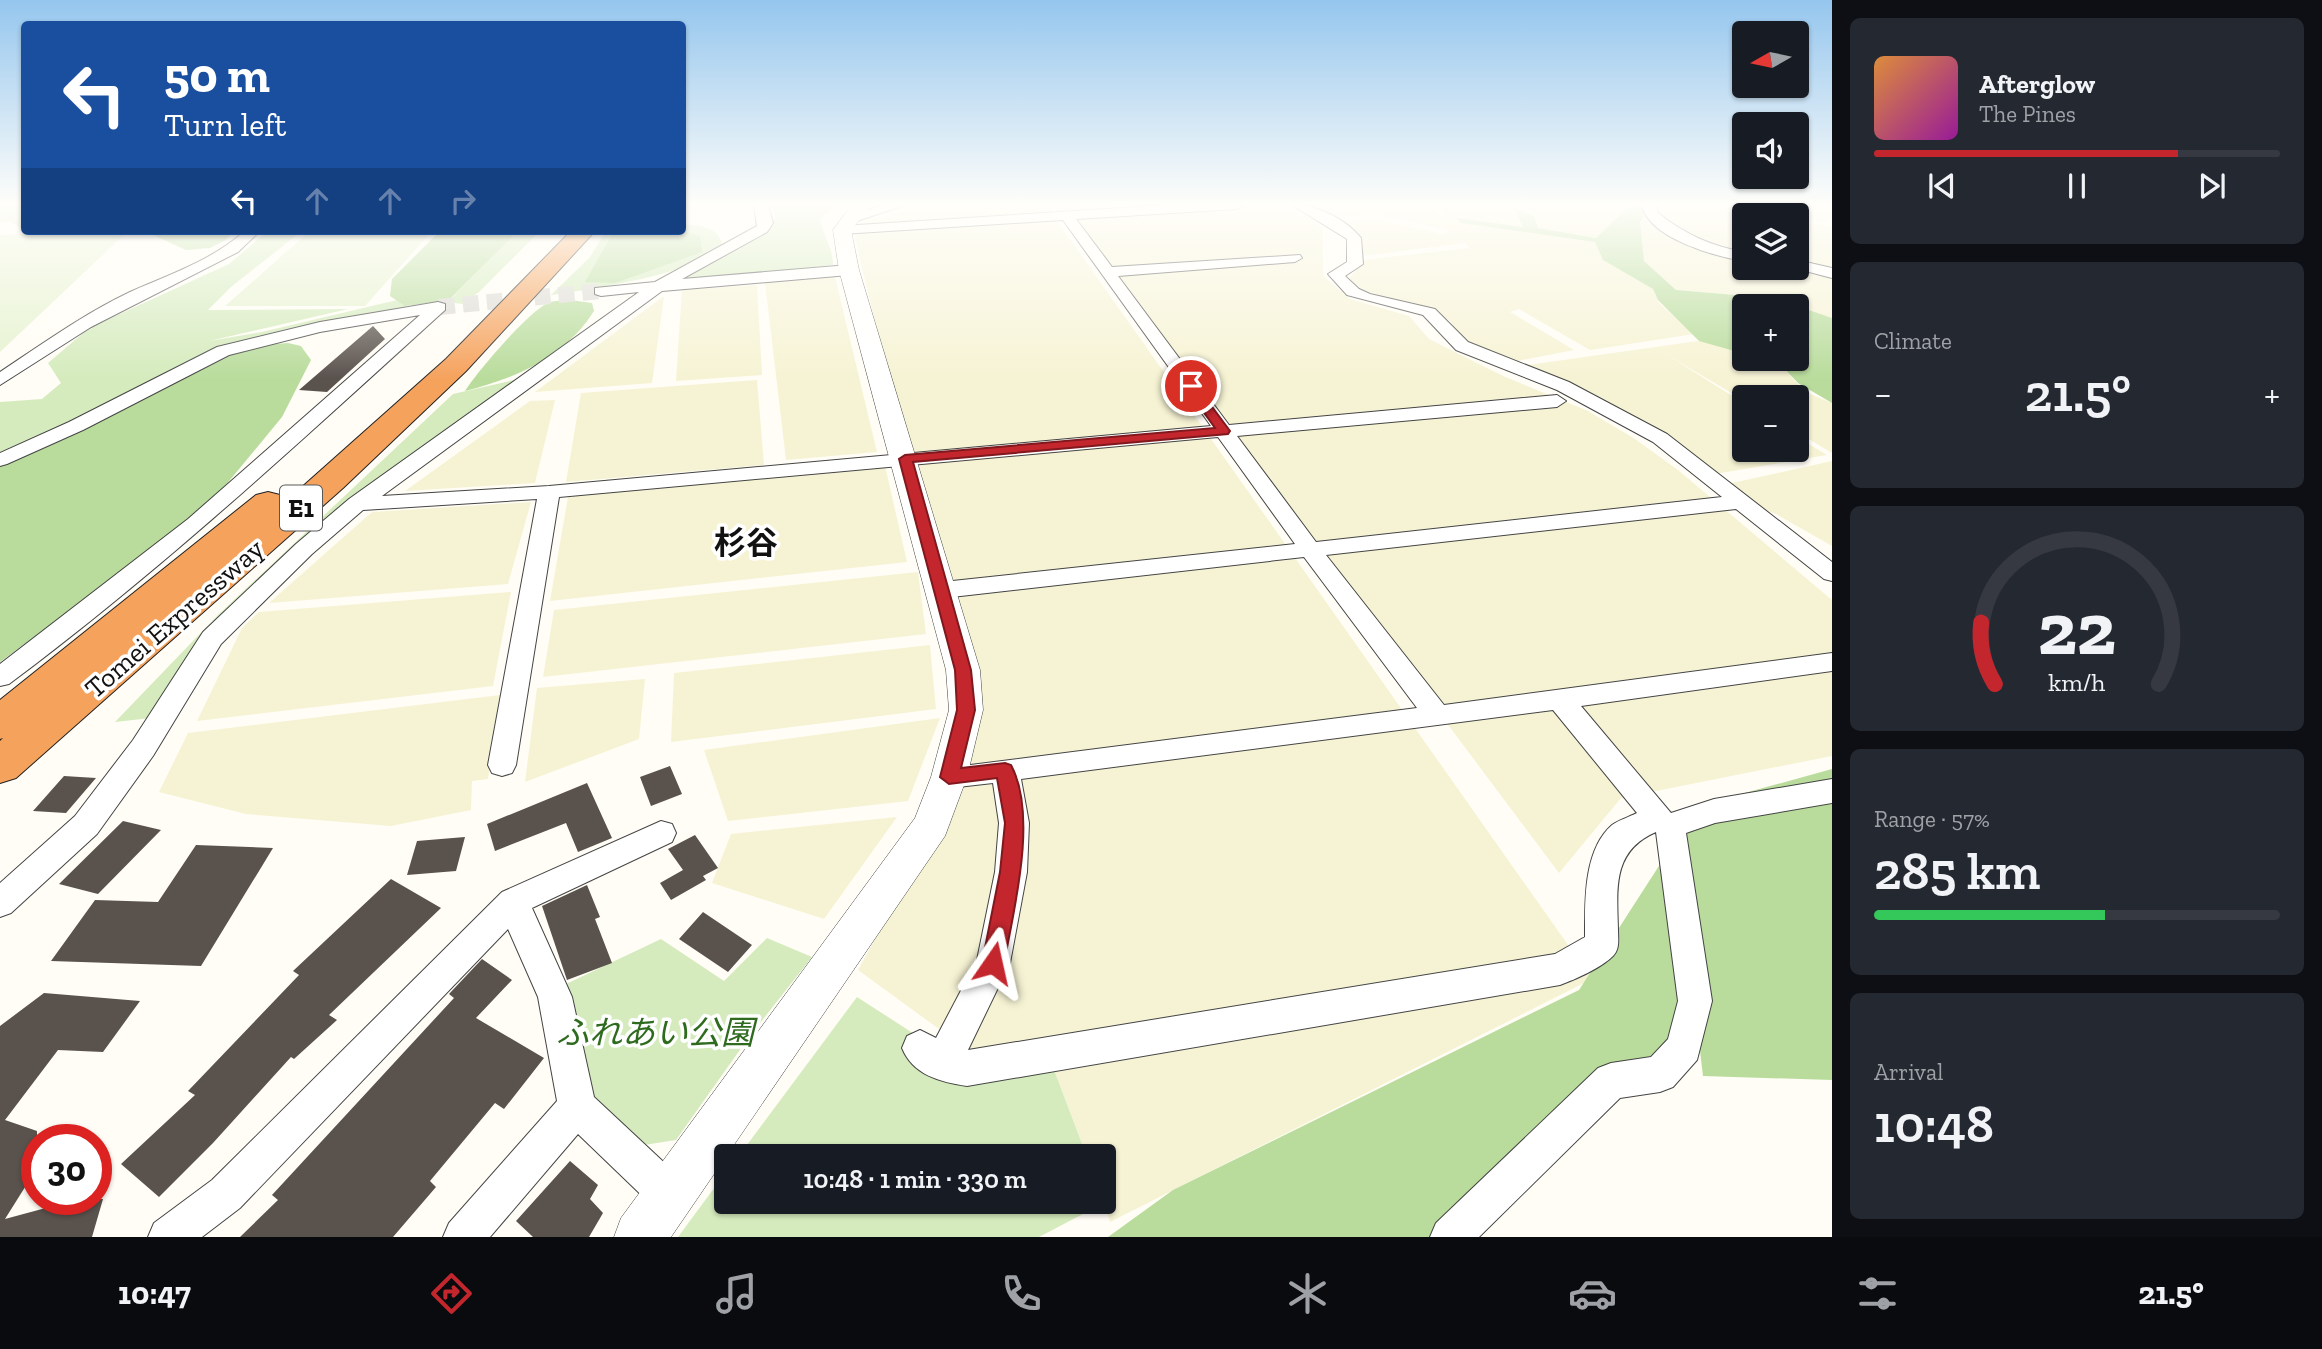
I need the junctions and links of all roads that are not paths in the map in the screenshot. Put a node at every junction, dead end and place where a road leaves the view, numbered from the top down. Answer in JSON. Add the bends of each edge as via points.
{"nodes":[{"id":1,"x":207,"y":263,"type":"edge"},
{"id":2,"x":528,"y":263,"type":"edge"},
{"id":3,"x":554,"y":263,"type":"edge"},
{"id":4,"x":701,"y":263,"type":"edge"},
{"id":5,"x":849,"y":263,"type":"edge"},
{"id":6,"x":1101,"y":263,"type":"edge"},
{"id":7,"x":1232,"y":263,"type":"edge"},
{"id":8,"x":1355,"y":263,"type":"edge"},
{"id":9,"x":1809,"y":267,"type":"edge"},
{"id":10,"x":849,"y":270,"type":"junction"},
{"id":11,"x":1108,"y":272,"type":"junction"},
{"id":12,"x":1832,"y":273,"type":"edge"},
{"id":13,"x":657,"y":287,"type":"junction"},
{"id":14,"x":601,"y":291,"type":"tunnel mouth"},
{"id":15,"x":19,"y":366,"type":"junction"},
{"id":16,"x":0,"y":367,"type":"edge"},
{"id":17,"x":0,"y":380,"type":"edge"},
{"id":18,"x":1557,"y":401,"type":"dead end"},
{"id":19,"x":1223,"y":431,"type":"junction"},
{"id":20,"x":905,"y":459,"type":"junction"},
{"id":21,"x":0,"y":460,"type":"edge"},
{"id":22,"x":549,"y":492,"type":"junction"},
{"id":23,"x":1739,"y":502,"type":"junction"},
{"id":24,"x":357,"y":504,"type":"junction"},
{"id":25,"x":1310,"y":550,"type":"junction"},
{"id":26,"x":1832,"y":574,"type":"edge"},
{"id":27,"x":943,"y":590,"type":"junction"},
{"id":28,"x":1832,"y":662,"type":"edge"},
{"id":29,"x":0,"y":677,"type":"edge"},
{"id":30,"x":1560,"y":699,"type":"junction"},
{"id":31,"x":1437,"y":716,"type":"junction"},
{"id":32,"x":0,"y":723,"type":"edge"},
{"id":33,"x":502,"y":765,"type":"dead end"},
{"id":34,"x":0,"y":766,"type":"edge"},
{"id":35,"x":1005,"y":770,"type":"junction"},
{"id":36,"x":949,"y":777,"type":"junction"},
{"id":37,"x":1832,"y":791,"type":"edge"},
{"id":38,"x":661,"y":833,"type":"dead end"},
{"id":39,"x":513,"y":902,"type":"junction"},
{"id":40,"x":0,"y":903,"type":"edge"},
{"id":41,"x":577,"y":1107,"type":"junction"},
{"id":42,"x":671,"y":1196,"type":"junction"},
{"id":43,"x":168,"y":1237,"type":"edge"},
{"id":44,"x":463,"y":1237,"type":"edge"},
{"id":45,"x":640,"y":1237,"type":"edge"},
{"id":46,"x":1450,"y":1237,"type":"edge"}],
"edges":[{"from":1,"to":15,"type":"street","via":[[85,323]]},
{"from":2,"to":32,"type":"highway","name":"Tomei Expressway","number":"E1","via":[[377,407]]},
{"from":3,"to":34,"type":"highway","name":"Tomei Expressway","number":"E1","via":[[456,365],[331,481]]},
{"from":4,"to":13,"type":"street"},
{"from":5,"to":10,"type":"street"},
{"from":6,"to":11,"type":"street"},
{"from":7,"to":11,"type":"street"},
{"from":8,"to":23,"type":"street","via":[[1336,274],[1349,289],[1377,301],[1427,312],[1441,320],[1462,346],[1612,410],[1660,438]]},
{"from":9,"to":12,"type":"street"},
{"from":10,"to":13,"type":"street"},
{"from":10,"to":20,"type":"street"},
{"from":11,"to":19,"type":"street"},
{"from":13,"to":14,"type":"street"},
{"from":13,"to":24,"type":"street"},
{"from":15,"to":16,"type":"street"},
{"from":15,"to":17,"type":"street"},
{"from":18,"to":19,"type":"street"},
{"from":19,"to":20,"type":"street"},
{"from":19,"to":25,"type":"street"},
{"from":20,"to":22,"type":"street"},
{"from":20,"to":27,"type":"street"},
{"from":21,"to":29,"type":"street","via":[[223,351],[320,327],[439,307],[195,524]]},
{"from":22,"to":24,"type":"street"},
{"from":22,"to":33,"type":"street"},
{"from":23,"to":25,"type":"street"},
{"from":23,"to":26,"type":"street"},
{"from":24,"to":40,"type":"street","via":[[212,638],[143,748],[86,825]]},
{"from":25,"to":27,"type":"street"},
{"from":25,"to":31,"type":"street"},
{"from":27,"to":36,"type":"street","via":[[963,670],[966,710]]},
{"from":28,"to":30,"type":"street"},
{"from":30,"to":31,"type":"street"},
{"from":30,"to":35,"type":"street","via":[[1658,817],[1621,835],[1606,867],[1600,904],[1602,945],[1560,969],[967,1068],[931,1056],[993,963],[1011,872],[1014,823]]},
{"from":31,"to":35,"type":"street"},
{"from":35,"to":36,"type":"street"},
{"from":36,"to":42,"type":"street","via":[[931,825]]},
{"from":37,"to":46,"type":"street","via":[[1714,811],[1670,826],[1695,1001],[1684,1048],[1660,1074],[1611,1081]]},
{"from":38,"to":39,"type":"street"},
{"from":39,"to":41,"type":"street","via":[[555,998]]},
{"from":39,"to":43,"type":"street","via":[[226,1194]]},
{"from":41,"to":42,"type":"street"},
{"from":41,"to":44,"type":"street"},
{"from":42,"to":45,"type":"street"}]}
